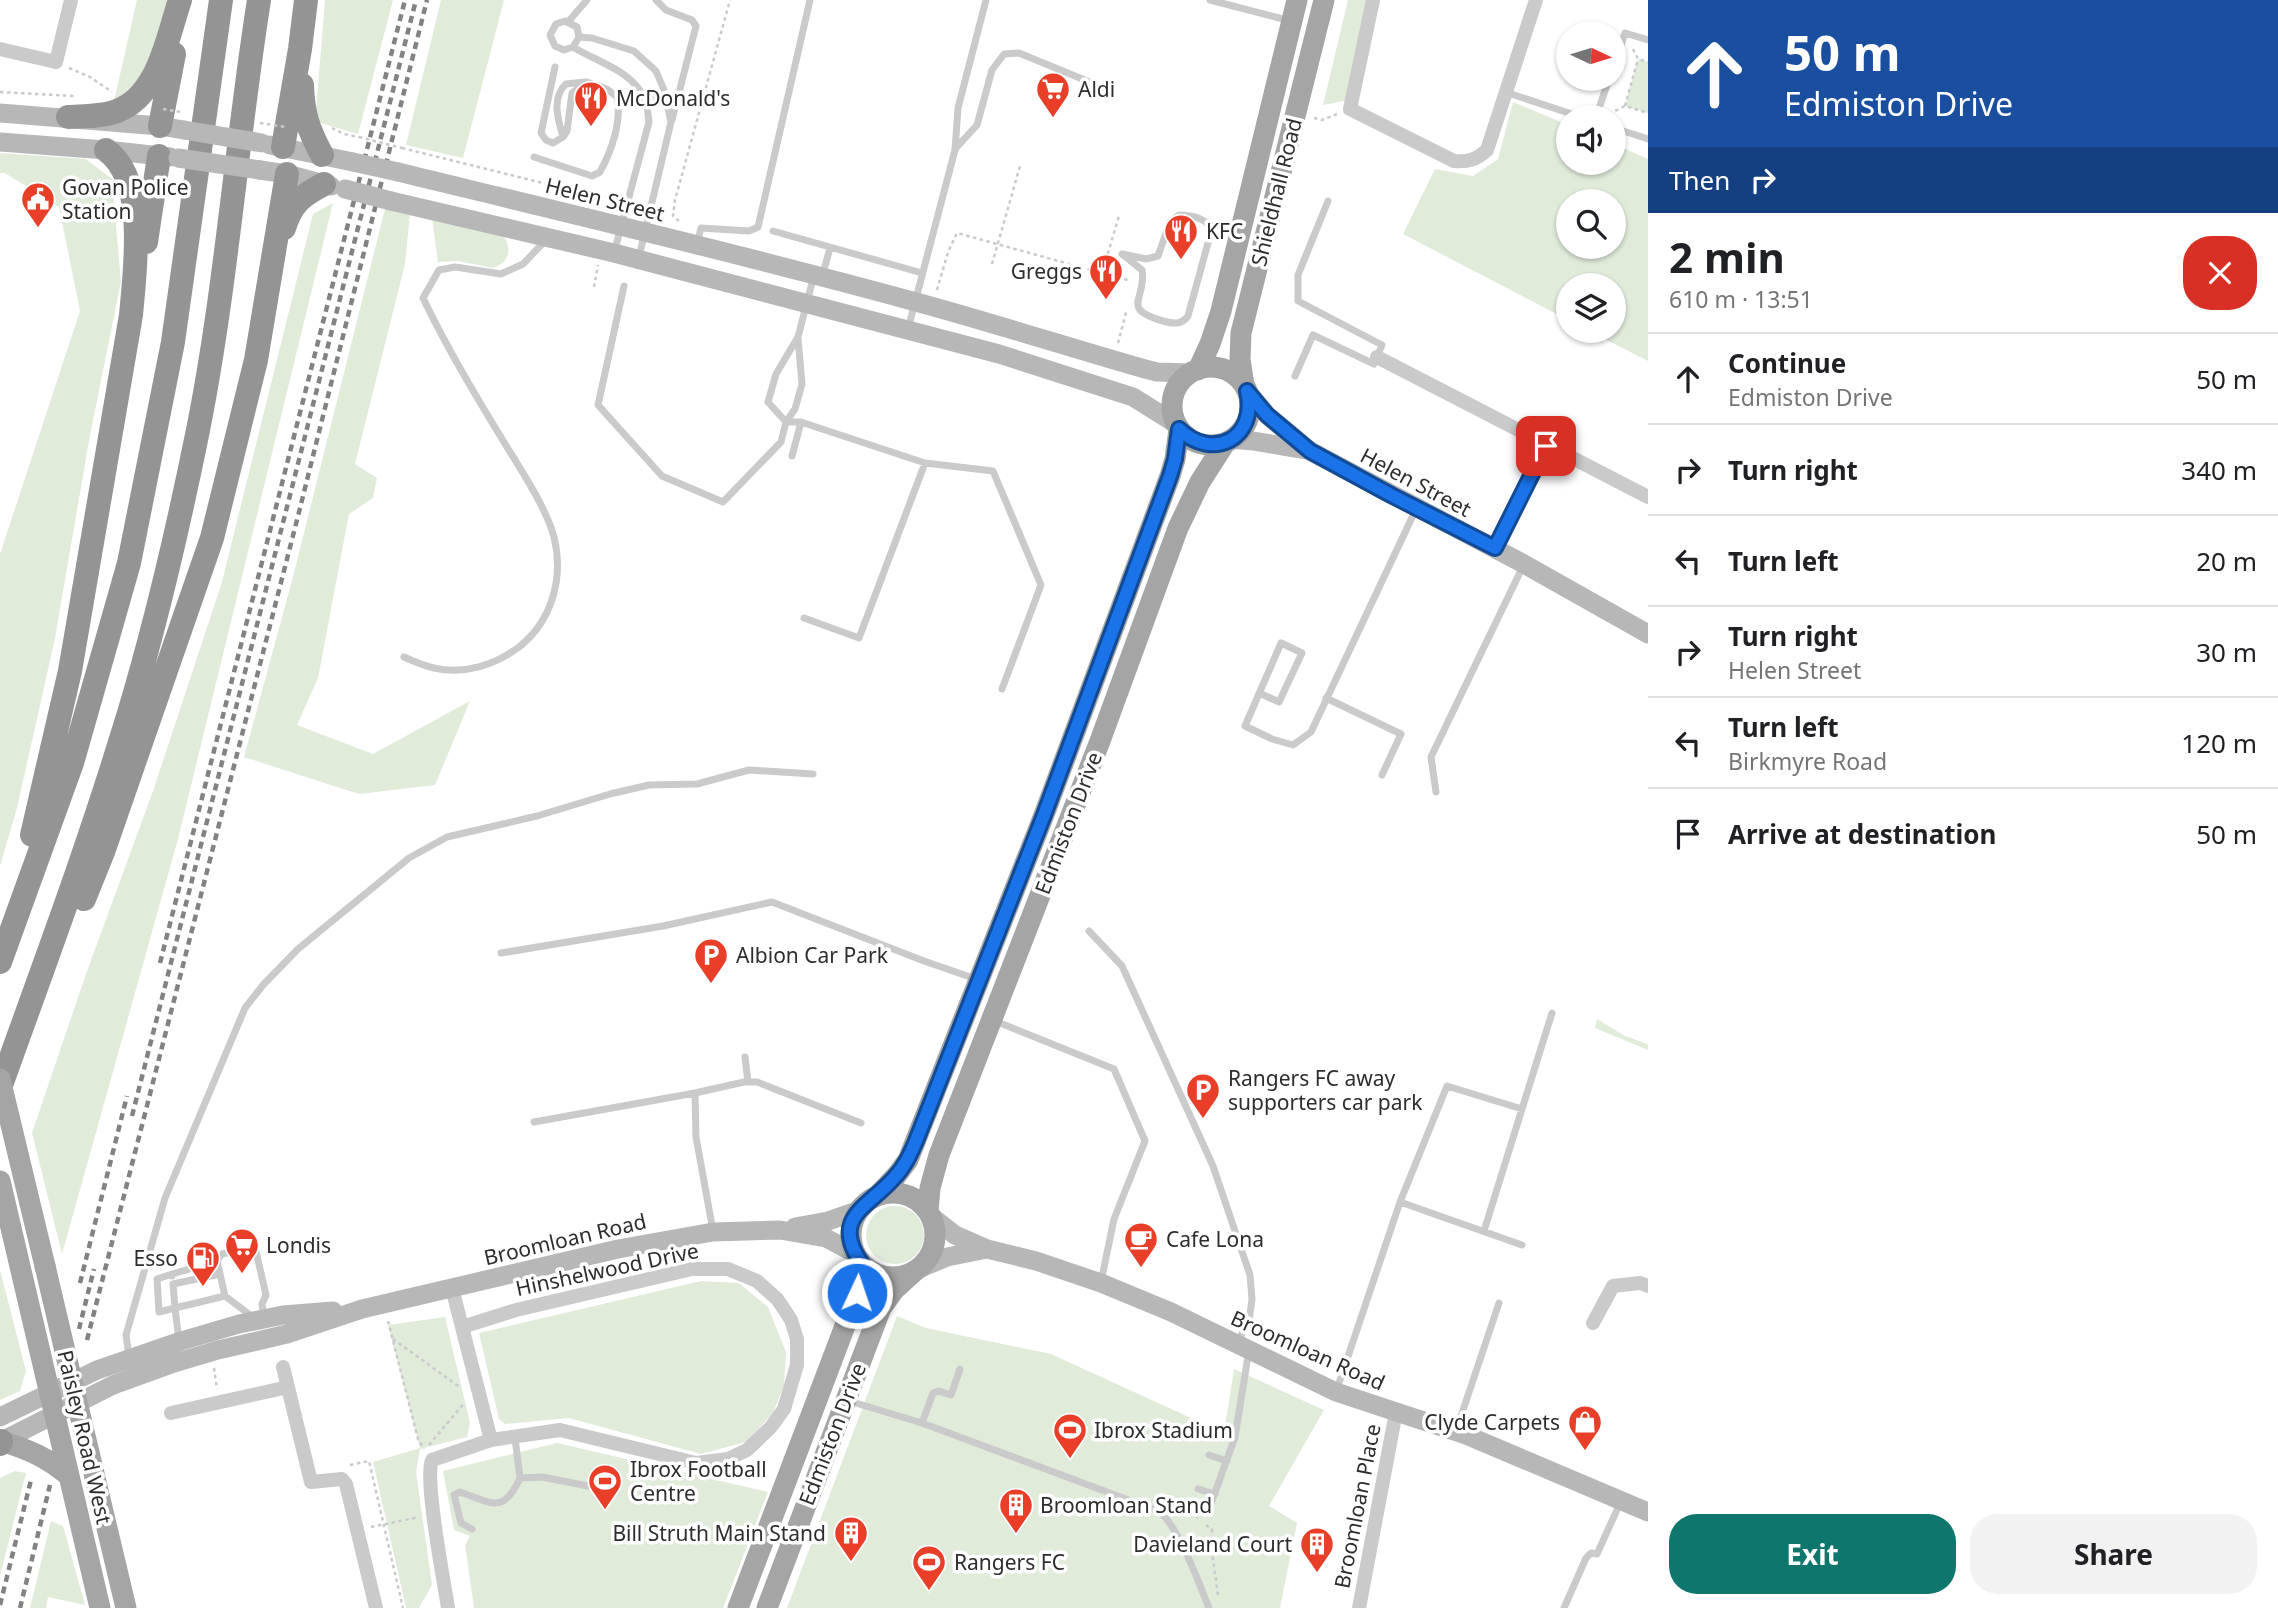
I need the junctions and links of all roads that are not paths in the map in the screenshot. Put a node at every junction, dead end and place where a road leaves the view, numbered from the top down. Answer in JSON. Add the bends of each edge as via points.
{"nodes":[{"id":1,"x":71,"y":0,"type":"edge"},
{"id":2,"x":182,"y":0,"type":"edge"},
{"id":3,"x":221,"y":0,"type":"edge"},
{"id":4,"x":259,"y":0,"type":"edge"},
{"id":5,"x":306,"y":0,"type":"edge"},
{"id":6,"x":587,"y":0,"type":"edge"},
{"id":7,"x":656,"y":0,"type":"edge"},
{"id":8,"x":810,"y":0,"type":"edge"},
{"id":9,"x":986,"y":0,"type":"edge"},
{"id":10,"x":1210,"y":0,"type":"edge"},
{"id":11,"x":1297,"y":0,"type":"edge"},
{"id":12,"x":1324,"y":0,"type":"edge"},
{"id":13,"x":1373,"y":0,"type":"edge"},
{"id":14,"x":1536,"y":0,"type":"edge"},
{"id":15,"x":1291,"y":21,"type":"junction"},
{"id":16,"x":568,"y":22,"type":"junction"},
{"id":17,"x":1626,"y":33,"type":"edge"},
{"id":18,"x":579,"y":37,"type":"junction"},
{"id":19,"x":1648,"y":40,"type":"edge"},
{"id":20,"x":573,"y":47,"type":"junction"},
{"id":21,"x":0,"y":49,"type":"edge"},
{"id":22,"x":300,"y":49,"type":"junction"},
{"id":23,"x":555,"y":67,"type":"dead end"},
{"id":24,"x":587,"y":82,"type":"junction"},
{"id":25,"x":1275,"y":89,"type":"junction"},
{"id":26,"x":664,"y":90,"type":"junction"},
{"id":27,"x":1109,"y":90,"type":"dead end"},
{"id":28,"x":1505,"y":92,"type":"junction"},
{"id":29,"x":643,"y":96,"type":"junction"},
{"id":30,"x":1298,"y":104,"type":"junction"},
{"id":31,"x":71,"y":106,"type":"junction"},
{"id":32,"x":1556,"y":109,"type":"edge"},
{"id":33,"x":0,"y":113,"type":"edge"},
{"id":34,"x":671,"y":122,"type":"junction"},
{"id":35,"x":172,"y":128,"type":"junction"},
{"id":36,"x":1626,"y":132,"type":"edge"},
{"id":37,"x":563,"y":138,"type":"junction"},
{"id":38,"x":1648,"y":139,"type":"edge"},
{"id":39,"x":0,"y":142,"type":"edge"},
{"id":40,"x":272,"y":145,"type":"junction"},
{"id":41,"x":106,"y":150,"type":"junction"},
{"id":42,"x":955,"y":150,"type":"junction"},
{"id":43,"x":322,"y":155,"type":"junction"},
{"id":44,"x":169,"y":157,"type":"junction"},
{"id":45,"x":534,"y":157,"type":"dead end"},
{"id":46,"x":287,"y":174,"type":"junction"},
{"id":47,"x":335,"y":187,"type":"junction"},
{"id":48,"x":1328,"y":201,"type":"dead end"},
{"id":49,"x":621,"y":226,"type":"junction"},
{"id":50,"x":773,"y":231,"type":"dead end"},
{"id":51,"x":645,"y":232,"type":"junction"},
{"id":52,"x":699,"y":237,"type":"junction"},
{"id":53,"x":548,"y":238,"type":"junction"},
{"id":54,"x":830,"y":248,"type":"junction"},
{"id":55,"x":614,"y":253,"type":"junction"},
{"id":56,"x":1122,"y":254,"type":"joint"},
{"id":57,"x":638,"y":260,"type":"junction"},
{"id":58,"x":270,"y":269,"type":"junction"},
{"id":59,"x":922,"y":272,"type":"junction"},
{"id":60,"x":818,"y":276,"type":"junction"},
{"id":61,"x":624,"y":286,"type":"dead end"},
{"id":62,"x":915,"y":302,"type":"junction"},
{"id":63,"x":806,"y":303,"type":"junction"},
{"id":64,"x":131,"y":315,"type":"junction"},
{"id":65,"x":908,"y":330,"type":"junction"},
{"id":66,"x":798,"y":337,"type":"junction"},
{"id":67,"x":1377,"y":357,"type":"junction"},
{"id":68,"x":1194,"y":371,"type":"junction"},
{"id":69,"x":1295,"y":376,"type":"dead end"},
{"id":70,"x":1245,"y":388,"type":"junction"},
{"id":71,"x":786,"y":422,"type":"junction"},
{"id":72,"x":801,"y":422,"type":"junction"},
{"id":73,"x":1177,"y":427,"type":"junction"},
{"id":74,"x":1228,"y":441,"type":"junction"},
{"id":75,"x":1546,"y":446,"type":"junction"},
{"id":76,"x":1310,"y":451,"type":"junction"},
{"id":77,"x":792,"y":456,"type":"dead end"},
{"id":78,"x":925,"y":463,"type":"junction"},
{"id":79,"x":1648,"y":497,"type":"edge"},
{"id":80,"x":1416,"y":508,"type":"junction"},
{"id":81,"x":1495,"y":548,"type":"junction"},
{"id":82,"x":1524,"y":564,"type":"junction"},
{"id":83,"x":804,"y":618,"type":"dead end"},
{"id":84,"x":1648,"y":634,"type":"edge"},
{"id":85,"x":404,"y":657,"type":"dead end"},
{"id":86,"x":1002,"y":689,"type":"dead end"},
{"id":87,"x":1259,"y":693,"type":"junction"},
{"id":88,"x":1326,"y":698,"type":"junction"},
{"id":89,"x":813,"y":774,"type":"dead end"},
{"id":90,"x":1382,"y":775,"type":"dead end"},
{"id":91,"x":1436,"y":792,"type":"dead end"},
{"id":92,"x":1089,"y":931,"type":"dead end"},
{"id":93,"x":4,"y":952,"type":"edge"},
{"id":94,"x":502,"y":953,"type":"dead end"},
{"id":95,"x":980,"y":980,"type":"junction"},
{"id":96,"x":1552,"y":1013,"type":"dead end"},
{"id":97,"x":992,"y":1020,"type":"junction"},
{"id":98,"x":746,"y":1057,"type":"dead end"},
{"id":99,"x":0,"y":1079,"type":"edge"},
{"id":100,"x":748,"y":1082,"type":"junction"},
{"id":101,"x":0,"y":1088,"type":"edge"},
{"id":102,"x":695,"y":1093,"type":"junction"},
{"id":103,"x":0,"y":1104,"type":"edge"},
{"id":104,"x":1522,"y":1109,"type":"junction"},
{"id":105,"x":534,"y":1122,"type":"dead end"},
{"id":106,"x":861,"y":1123,"type":"dead end"},
{"id":107,"x":0,"y":1181,"type":"edge"},
{"id":108,"x":879,"y":1194,"type":"junction"},
{"id":109,"x":1401,"y":1202,"type":"junction"},
{"id":110,"x":857,"y":1211,"type":"junction"},
{"id":111,"x":930,"y":1214,"type":"junction"},
{"id":112,"x":780,"y":1230,"type":"junction"},
{"id":113,"x":1484,"y":1231,"type":"junction"},
{"id":114,"x":713,"y":1232,"type":"junction"},
{"id":115,"x":1522,"y":1245,"type":"dead end"},
{"id":116,"x":987,"y":1249,"type":"junction"},
{"id":117,"x":858,"y":1258,"type":"junction"},
{"id":118,"x":217,"y":1261,"type":"junction"},
{"id":119,"x":916,"y":1270,"type":"junction"},
{"id":120,"x":172,"y":1274,"type":"junction"},
{"id":121,"x":220,"y":1274,"type":"junction"},
{"id":122,"x":1101,"y":1283,"type":"junction"},
{"id":123,"x":173,"y":1284,"type":"junction"},
{"id":124,"x":1648,"y":1286,"type":"edge"},
{"id":125,"x":452,"y":1288,"type":"junction"},
{"id":126,"x":225,"y":1296,"type":"junction"},
{"id":127,"x":1499,"y":1303,"type":"dead end"},
{"id":128,"x":175,"y":1308,"type":"junction"},
{"id":129,"x":362,"y":1309,"type":"junction"},
{"id":130,"x":261,"y":1319,"type":"junction"},
{"id":131,"x":1593,"y":1323,"type":"dead end"},
{"id":132,"x":462,"y":1327,"type":"junction"},
{"id":133,"x":180,"y":1342,"type":"junction"},
{"id":134,"x":1243,"y":1347,"type":"junction"},
{"id":135,"x":129,"y":1360,"type":"junction"},
{"id":136,"x":284,"y":1367,"type":"dead end"},
{"id":137,"x":960,"y":1369,"type":"dead end"},
{"id":138,"x":73,"y":1382,"type":"junction"},
{"id":139,"x":288,"y":1387,"type":"junction"},
{"id":140,"x":1336,"y":1392,"type":"junction"},
{"id":141,"x":49,"y":1393,"type":"junction"},
{"id":142,"x":845,"y":1400,"type":"junction"},
{"id":143,"x":78,"y":1404,"type":"junction"},
{"id":144,"x":1396,"y":1412,"type":"junction"},
{"id":145,"x":170,"y":1413,"type":"dead end"},
{"id":146,"x":54,"y":1415,"type":"junction"},
{"id":147,"x":0,"y":1417,"type":"edge"},
{"id":148,"x":922,"y":1423,"type":"junction"},
{"id":149,"x":1456,"y":1432,"type":"junction"},
{"id":150,"x":515,"y":1438,"type":"junction"},
{"id":151,"x":491,"y":1440,"type":"junction"},
{"id":152,"x":0,"y":1442,"type":"edge"},
{"id":153,"x":1209,"y":1455,"type":"dead end"},
{"id":154,"x":1227,"y":1461,"type":"junction"},
{"id":155,"x":69,"y":1476,"type":"junction"},
{"id":156,"x":520,"y":1478,"type":"junction"},
{"id":157,"x":588,"y":1486,"type":"dead end"},
{"id":158,"x":1198,"y":1489,"type":"road end"},
{"id":159,"x":1215,"y":1494,"type":"junction"},
{"id":160,"x":1621,"y":1501,"type":"junction"},
{"id":161,"x":1208,"y":1512,"type":"dead end"},
{"id":162,"x":1648,"y":1513,"type":"edge"},
{"id":163,"x":472,"y":1529,"type":"dead end"},
{"id":164,"x":100,"y":1608,"type":"edge"},
{"id":165,"x":126,"y":1608,"type":"edge"},
{"id":166,"x":376,"y":1608,"type":"edge"},
{"id":167,"x":448,"y":1608,"type":"edge"},
{"id":168,"x":738,"y":1608,"type":"edge"},
{"id":169,"x":766,"y":1608,"type":"edge"},
{"id":170,"x":1209,"y":1608,"type":"edge"},
{"id":171,"x":1359,"y":1608,"type":"edge"},
{"id":172,"x":1564,"y":1608,"type":"edge"}],
"edges":[{"from":1,"to":21,"type":"street","via":[[56,62]]},
{"from":2,"to":31,"type":"highway","via":[[158,68],[135,101],[113,113]]},
{"from":2,"to":35,"type":"highway"},
{"from":3,"to":93,"type":"highway","via":[[173,342],[129,563],[72,763]]},
{"from":4,"to":101,"type":"highway","via":[[212,349],[175,536],[121,740]]},
{"from":5,"to":22,"type":"highway"},
{"from":6,"to":16,"type":"lane"},
{"from":7,"to":34,"type":"lane","via":[[696,26]]},
{"from":8,"to":52,"type":"lane","via":[[758,226]]},
{"from":9,"to":42,"type":"lane","via":[[958,108]]},
{"from":10,"to":15,"type":"lane"},
{"from":11,"to":15,"type":"main road","name":"Shieldhall Road"},
{"from":12,"to":30,"type":"main road","name":"Shieldhall Road"},
{"from":13,"to":28,"type":"street","via":[[1350,109],[1454,161],[1466,162],[1487,150]]},
{"from":14,"to":28,"type":"street"},
{"from":15,"to":25,"type":"main road","name":"Shieldhall Road"},
{"from":16,"to":18,"type":"lane","via":[[577,27]]},
{"from":16,"to":20,"type":"lane","via":[[556,24],[550,35],[559,49]]},
{"from":17,"to":19,"type":"lane"},
{"from":18,"to":20,"type":"lane"},
{"from":18,"to":26,"type":"lane","via":[[634,51],[656,71]]},
{"from":20,"to":29,"type":"lane","via":[[633,82]]},
{"from":22,"to":40,"type":"highway"},
{"from":22,"to":43,"type":"highway","via":[[305,119]]},
{"from":23,"to":37,"type":"lane","via":[[541,133],[553,143]]},
{"from":24,"to":37,"type":"lane","via":[[572,93]]},
{"from":24,"to":37,"type":"lane","via":[[560,89],[556,114]]},
{"from":24,"to":45,"type":"lane","via":[[617,97],[620,113],[600,172],[592,176]]},
{"from":25,"to":30,"type":"main road"},
{"from":25,"to":68,"type":"main road","name":"Shieldhall Road","via":[[1221,311],[1210,344]]},
{"from":26,"to":29,"type":"lane","via":[[655,97]]},
{"from":26,"to":34,"type":"lane"},
{"from":27,"to":42,"type":"lane","via":[[1019,53],[1004,54],[992,70],[977,125]]},
{"from":28,"to":32,"type":"lane"},
{"from":29,"to":49,"type":"lane","via":[[649,122]]},
{"from":30,"to":70,"type":"main road","name":"Shieldhall Road","via":[[1241,334]]},
{"from":31,"to":33,"type":"street","name":"Helen Street"},
{"from":31,"to":35,"type":"street","name":"Helen Street"},
{"from":34,"to":51,"type":"lane"},
{"from":35,"to":40,"type":"street","name":"Helen Street","bridge":true},
{"from":35,"to":44,"type":"street"},
{"from":36,"to":38,"type":"lane"},
{"from":39,"to":41,"type":"street"},
{"from":40,"to":43,"type":"street","name":"Helen Street"},
{"from":40,"to":46,"type":"street"},
{"from":41,"to":44,"type":"street"},
{"from":41,"to":64,"type":"highway","via":[[125,172],[134,211]]},
{"from":42,"to":59,"type":"lane"},
{"from":43,"to":49,"type":"street","name":"Helen Street","bridge":true},
{"from":44,"to":46,"type":"street","bridge":true},
{"from":44,"to":64,"type":"highway"},
{"from":46,"to":47,"type":"street"},
{"from":46,"to":58,"type":"highway"},
{"from":47,"to":53,"type":"street","bridge":true},
{"from":47,"to":58,"type":"highway","via":[[303,196],[288,216]]},
{"from":48,"to":67,"type":"lane","via":[[1298,275],[1298,301],[1382,345]]},
{"from":49,"to":51,"type":"street","name":"Helen Street"},
{"from":49,"to":55,"type":"lane"},
{"from":50,"to":54,"type":"lane"},
{"from":51,"to":52,"type":"street","name":"Helen Street"},
{"from":51,"to":57,"type":"lane"},
{"from":52,"to":60,"type":"street","name":"Helen Street"},
{"from":53,"to":55,"type":"street"},
{"from":53,"to":85,"type":"lane","via":[[523,264],[501,274],[455,267],[439,270],[423,298],[554,535],[559,571],[551,606],[532,636],[504,658],[470,670],[434,669]]},
{"from":54,"to":59,"type":"lane"},
{"from":54,"to":60,"type":"lane"},
{"from":55,"to":57,"type":"street"},
{"from":56,"to":56,"type":"lane","via":[[1158,257],[1170,222],[1179,215],[1210,226],[1188,316],[1179,323],[1139,311],[1142,270]]},
{"from":57,"to":63,"type":"street"},
{"from":58,"to":103,"type":"highway","via":[[256,360],[212,538],[103,852]]},
{"from":59,"to":62,"type":"lane"},
{"from":60,"to":62,"type":"street","name":"Helen Street"},
{"from":60,"to":63,"type":"lane"},
{"from":61,"to":71,"type":"lane","via":[[598,405],[662,476],[723,502],[781,442]]},
{"from":62,"to":65,"type":"lane"},
{"from":62,"to":68,"type":"street","name":"Helen Street","via":[[1157,372]]},
{"from":63,"to":65,"type":"street"},
{"from":63,"to":66,"type":"lane"},
{"from":64,"to":93,"type":"highway","via":[[70,671]]},
{"from":65,"to":73,"type":"street","via":[[1133,397]]},
{"from":66,"to":71,"type":"lane","via":[[802,384]]},
{"from":66,"to":71,"type":"lane","via":[[776,374],[768,402]]},
{"from":67,"to":69,"type":"lane","via":[[1374,364],[1313,335]]},
{"from":67,"to":75,"type":"street"},
{"from":68,"to":70,"type":"main road","via":[[1220,368]]},
{"from":68,"to":73,"type":"main road","via":[[1175,391],[1172,404]]},
{"from":70,"to":74,"type":"main road","via":[[1248,416],[1244,427]]},
{"from":70,"to":76,"type":"street","name":"Helen Street","via":[[1267,415]]},
{"from":71,"to":72,"type":"lane"},
{"from":72,"to":77,"type":"lane"},
{"from":72,"to":78,"type":"lane"},
{"from":73,"to":74,"type":"main road","via":[[1201,444]]},
{"from":73,"to":95,"type":"main road","name":"Edmiston Drive","via":[[1170,476]]},
{"from":74,"to":76,"type":"street","name":"Helen Street","via":[[1253,440]]},
{"from":74,"to":97,"type":"main road","name":"Edmiston Drive","via":[[1200,482],[1178,528]]},
{"from":75,"to":79,"type":"street"},
{"from":75,"to":81,"type":"street"},
{"from":76,"to":80,"type":"street","name":"Helen Street"},
{"from":78,"to":83,"type":"lane","via":[[859,638]]},
{"from":78,"to":86,"type":"lane","via":[[993,471],[1041,585]]},
{"from":80,"to":81,"type":"street","name":"Helen Street"},
{"from":80,"to":88,"type":"lane"},
{"from":81,"to":82,"type":"street","name":"Helen Street"},
{"from":82,"to":84,"type":"street","name":"Helen Street"},
{"from":82,"to":91,"type":"lane","via":[[1431,757]]},
{"from":87,"to":87,"type":"lane","via":[[1281,643],[1302,653],[1279,702]]},
{"from":87,"to":88,"type":"lane","via":[[1245,726],[1293,745],[1311,732]]},
{"from":88,"to":90,"type":"lane","via":[[1401,734]]},
{"from":89,"to":135,"type":"lane","via":[[749,770],[697,784],[649,785],[447,837],[409,858],[298,948],[245,1008],[169,1188],[126,1335]]},
{"from":92,"to":134,"type":"lane","via":[[1122,966],[1213,1166],[1250,1275],[1252,1299]]},
{"from":94,"to":95,"type":"lane","via":[[772,902]]},
{"from":95,"to":108,"type":"main road","name":"Edmiston Drive","via":[[908,1160]]},
{"from":96,"to":104,"type":"lane"},
{"from":97,"to":111,"type":"main road","name":"Edmiston Drive","via":[[939,1155],[930,1188]]},
{"from":97,"to":122,"type":"lane","via":[[1114,1069],[1145,1140],[1114,1219]]},
{"from":98,"to":100,"type":"lane"},
{"from":99,"to":138,"type":"main road","name":"Paisley Road West","bridge":true},
{"from":100,"to":102,"type":"lane"},
{"from":100,"to":106,"type":"lane"},
{"from":102,"to":105,"type":"lane"},
{"from":102,"to":114,"type":"lane","via":[[696,1137]]},
{"from":104,"to":109,"type":"lane","via":[[1447,1086]]},
{"from":104,"to":113,"type":"lane"},
{"from":107,"to":141,"type":"main road","name":"Paisley Road West"},
{"from":108,"to":110,"type":"main road"},
{"from":108,"to":111,"type":"main road","via":[[906,1194]]},
{"from":109,"to":113,"type":"lane"},
{"from":109,"to":140,"type":"lane"},
{"from":110,"to":112,"type":"street","name":"Broomloan Road"},
{"from":110,"to":117,"type":"main road","via":[[850,1239]]},
{"from":111,"to":116,"type":"street","name":"Broomloan Road","via":[[956,1235]]},
{"from":111,"to":119,"type":"main road","via":[[933,1250]]},
{"from":112,"to":114,"type":"street","name":"Broomloan Road"},
{"from":112,"to":117,"type":"street","name":"Broomloan Road","via":[[826,1238]]},
{"from":113,"to":115,"type":"lane"},
{"from":114,"to":125,"type":"street","name":"Broomloan Road","via":[[618,1248]]},
{"from":116,"to":119,"type":"street","name":"Broomloan Road","via":[[947,1257]]},
{"from":116,"to":122,"type":"street","name":"Broomloan Road"},
{"from":117,"to":119,"type":"main road","via":[[874,1273],[888,1277]]},
{"from":117,"to":168,"type":"main road","name":"Edmiston Drive","via":[[851,1310]]},
{"from":118,"to":120,"type":"lane"},
{"from":118,"to":121,"type":"lane"},
{"from":118,"to":130,"type":"lane","via":[[222,1254],[255,1247],[266,1295]]},
{"from":119,"to":142,"type":"main road","name":"Edmiston Drive","via":[[881,1308]]},
{"from":120,"to":123,"type":"lane"},
{"from":120,"to":128,"type":"lane","via":[[157,1279],[159,1312]]},
{"from":121,"to":123,"type":"lane"},
{"from":121,"to":126,"type":"lane"},
{"from":122,"to":134,"type":"street","name":"Broomloan Road"},
{"from":123,"to":128,"type":"lane"},
{"from":124,"to":131,"type":"street","via":[[1612,1286]]},
{"from":125,"to":129,"type":"street","name":"Broomloan Road"},
{"from":125,"to":132,"type":"street"},
{"from":126,"to":128,"type":"lane"},
{"from":126,"to":130,"type":"lane"},
{"from":127,"to":149,"type":"lane"},
{"from":128,"to":133,"type":"lane"},
{"from":129,"to":130,"type":"street","name":"Broomloan Road"},
{"from":129,"to":143,"type":"street","name":"Broomloan Road","via":[[129,1378]]},
{"from":130,"to":133,"type":"street","name":"Broomloan Road"},
{"from":132,"to":150,"type":"street","name":"Hinshelwood Drive","via":[[516,1310],[703,1268],[737,1271],[757,1281],[791,1320],[797,1365],[784,1409],[761,1438],[728,1459],[696,1463],[560,1430]]},
{"from":132,"to":151,"type":"street"},
{"from":133,"to":135,"type":"street","name":"Broomloan Road"},
{"from":134,"to":140,"type":"street","name":"Broomloan Road"},
{"from":134,"to":154,"type":"lane","via":[[1235,1437]]},
{"from":135,"to":138,"type":"street","name":"Broomloan Road"},
{"from":136,"to":139,"type":"street"},
{"from":137,"to":148,"type":"lane","via":[[951,1395],[933,1393]]},
{"from":138,"to":141,"type":"street","name":"Broomloan Road"},
{"from":138,"to":143,"type":"main road","name":"Paisley Road West"},
{"from":139,"to":145,"type":"street"},
{"from":139,"to":166,"type":"street","via":[[311,1482],[342,1479],[346,1484]]},
{"from":140,"to":144,"type":"street","name":"Broomloan Road"},
{"from":141,"to":146,"type":"main road","name":"Paisley Road West"},
{"from":141,"to":147,"type":"street","name":"Broomloan Road"},
{"from":142,"to":148,"type":"lane"},
{"from":142,"to":169,"type":"main road","name":"Edmiston Drive"},
{"from":143,"to":146,"type":"street","name":"Broomloan Road"},
{"from":143,"to":165,"type":"main road","name":"Paisley Road West"},
{"from":144,"to":149,"type":"street","name":"Broomloan Road"},
{"from":144,"to":171,"type":"street","name":"Broomloan Place"},
{"from":146,"to":152,"type":"street","name":"Broomloan Road"},
{"from":146,"to":155,"type":"main road","name":"Paisley Road West"},
{"from":148,"to":170,"type":"lane","via":[[1164,1514]]},
{"from":149,"to":160,"type":"street","name":"Broomloan Road"},
{"from":150,"to":151,"type":"street","name":"Hinshelwood Drive"},
{"from":150,"to":156,"type":"lane"},
{"from":151,"to":167,"type":"street","name":"Hinshelwood Drive","via":[[432,1460],[429,1470]]},
{"from":152,"to":155,"type":"main road","via":[[44,1457]]},
{"from":153,"to":154,"type":"lane"},
{"from":154,"to":159,"type":"lane"},
{"from":155,"to":164,"type":"main road","name":"Paisley Road West"},
{"from":156,"to":157,"type":"lane","via":[[542,1477]]},
{"from":156,"to":163,"type":"lane","via":[[504,1503],[460,1492],[454,1495],[461,1523]]},
{"from":158,"to":159,"type":"lane"},
{"from":159,"to":161,"type":"lane"},
{"from":160,"to":162,"type":"street","name":"Broomloan Road"},
{"from":160,"to":172,"type":"lane","via":[[1597,1553],[1586,1558]]}]}
